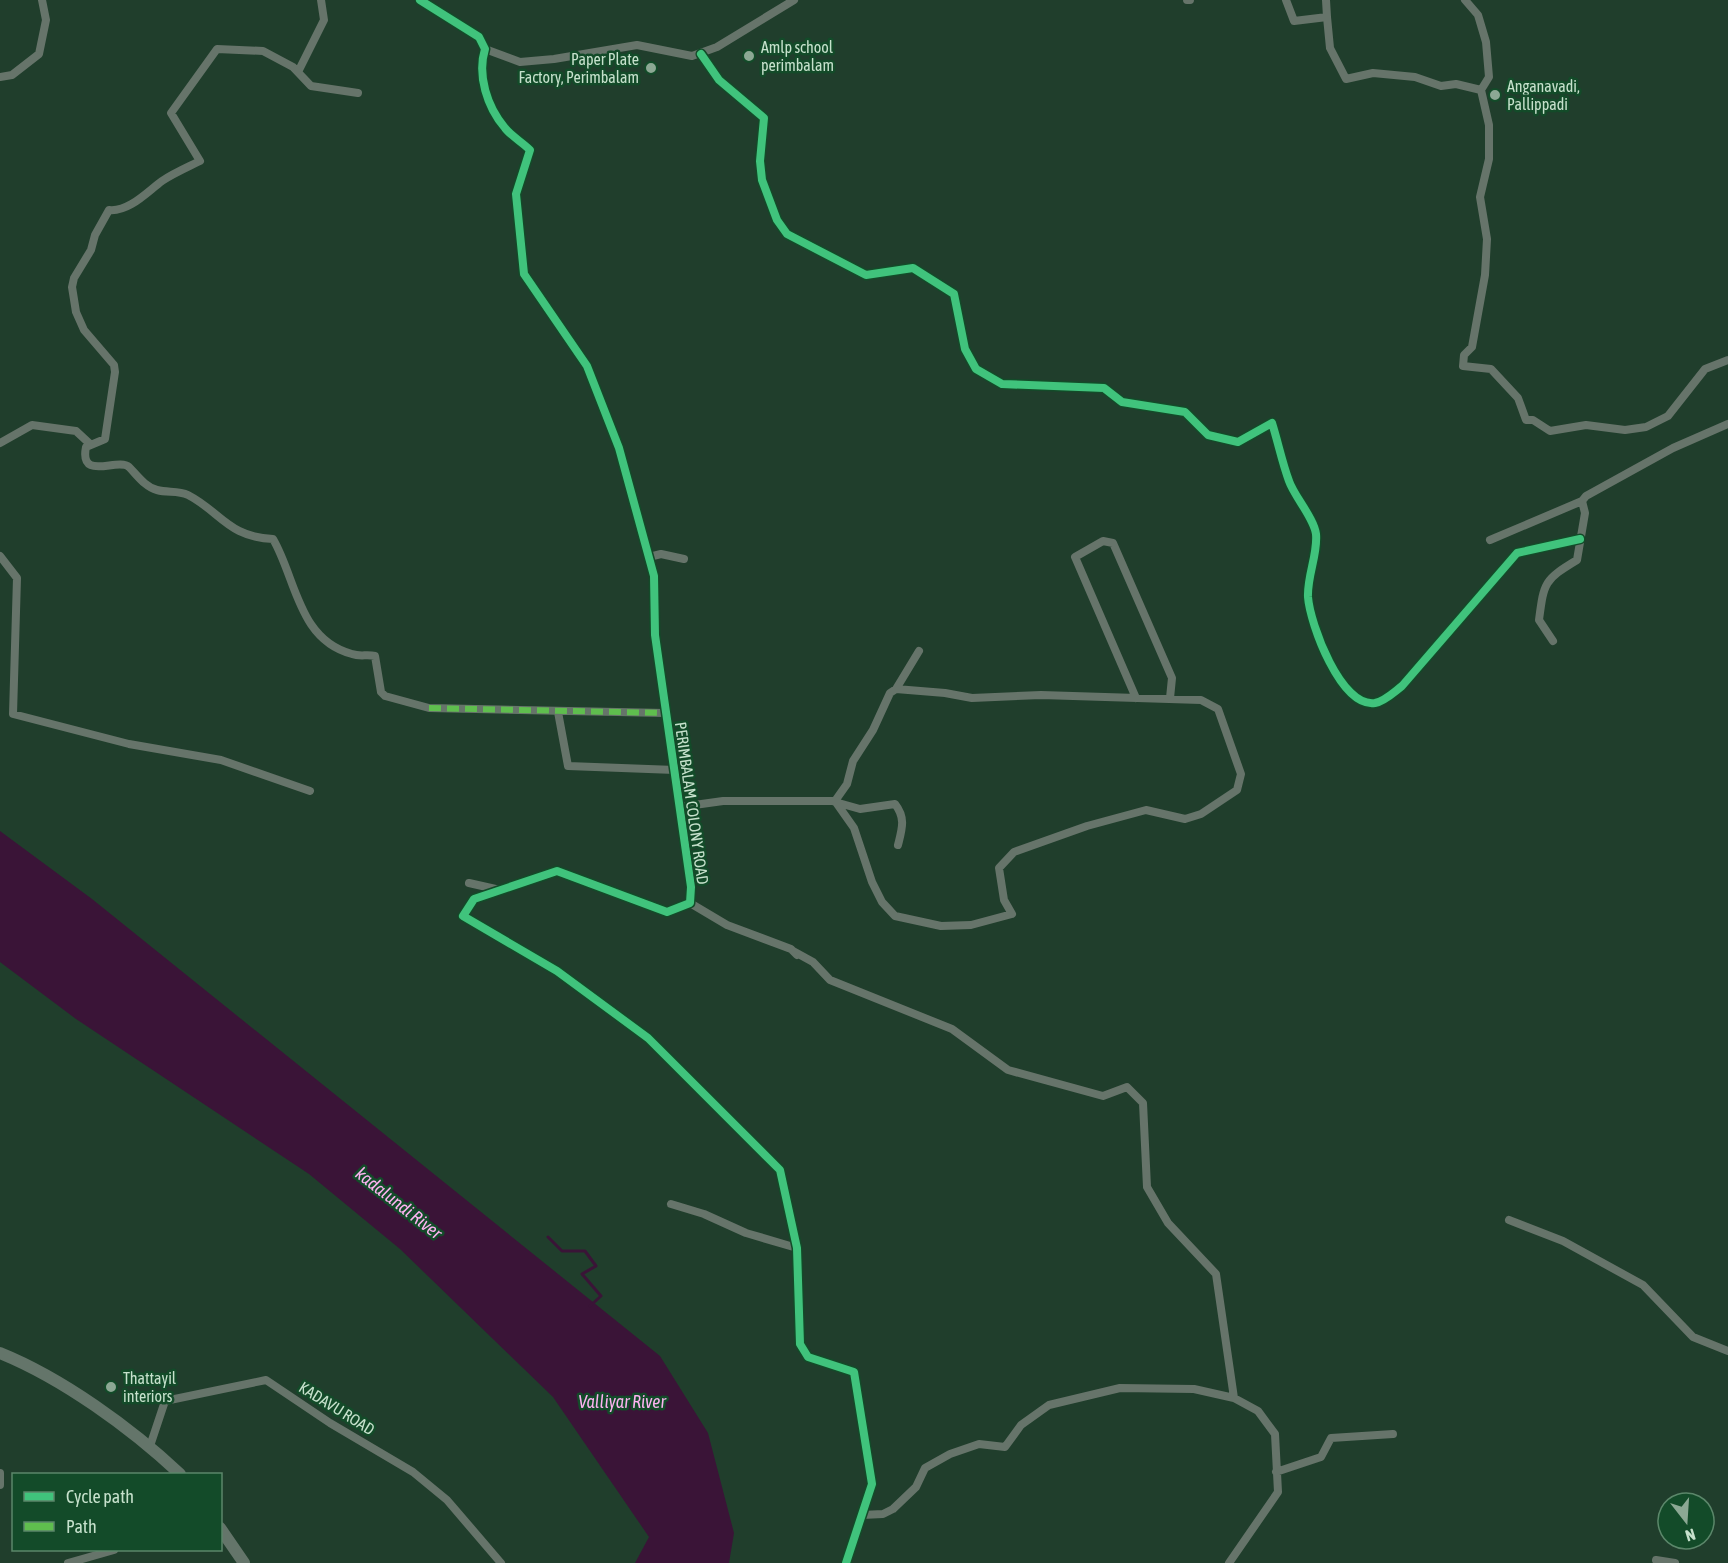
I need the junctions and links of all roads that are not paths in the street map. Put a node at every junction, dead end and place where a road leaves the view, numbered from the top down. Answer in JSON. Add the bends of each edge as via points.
{"nodes":[{"id":1,"x":42,"y":0,"type":"edge"},
{"id":2,"x":321,"y":0,"type":"edge"},
{"id":3,"x":420,"y":0,"type":"edge"},
{"id":4,"x":794,"y":0,"type":"edge"},
{"id":5,"x":1286,"y":0,"type":"edge"},
{"id":6,"x":1326,"y":0,"type":"edge"},
{"id":7,"x":1465,"y":0,"type":"edge"},
{"id":8,"x":1327,"y":17,"type":"junction"},
{"id":9,"x":484,"y":49,"type":"junction"},
{"id":10,"x":701,"y":54,"type":"junction"},
{"id":11,"x":298,"y":72,"type":"junction"},
{"id":12,"x":0,"y":77,"type":"edge"},
{"id":13,"x":1481,"y":90,"type":"junction"},
{"id":14,"x":358,"y":93,"type":"dead end"},
{"id":15,"x":1728,"y":360,"type":"edge"},
{"id":16,"x":1728,"y":424,"type":"edge"},
{"id":17,"x":0,"y":443,"type":"edge"},
{"id":18,"x":90,"y":444,"type":"junction"},
{"id":19,"x":1582,"y":501,"type":"junction"},
{"id":20,"x":1580,"y":539,"type":"junction"},
{"id":21,"x":1490,"y":540,"type":"dead end"},
{"id":22,"x":0,"y":556,"type":"edge"},
{"id":23,"x":649,"y":557,"type":"junction"},
{"id":24,"x":684,"y":559,"type":"dead end"},
{"id":25,"x":1553,"y":641,"type":"dead end"},
{"id":26,"x":919,"y":651,"type":"dead end"},
{"id":27,"x":896,"y":689,"type":"junction"},
{"id":28,"x":1136,"y":698,"type":"junction"},
{"id":29,"x":1170,"y":698,"type":"junction"},
{"id":30,"x":558,"y":712,"type":"junction"},
{"id":31,"x":665,"y":713,"type":"junction"},
{"id":32,"x":675,"y":770,"type":"junction"},
{"id":33,"x":310,"y":791,"type":"dead end"},
{"id":34,"x":835,"y":801,"type":"junction"},
{"id":35,"x":680,"y":807,"type":"junction"},
{"id":36,"x":898,"y":845,"type":"dead end"},
{"id":37,"x":469,"y":884,"type":"dead end"},
{"id":38,"x":501,"y":890,"type":"junction"},
{"id":39,"x":690,"y":903,"type":"junction"},
{"id":40,"x":793,"y":951,"type":"junction"},
{"id":41,"x":802,"y":959,"type":"dead end"},
{"id":42,"x":671,"y":1204,"type":"dead end"},
{"id":43,"x":1509,"y":1220,"type":"dead end"},
{"id":44,"x":797,"y":1248,"type":"junction"},
{"id":45,"x":1728,"y":1351,"type":"edge"},
{"id":46,"x":0,"y":1353,"type":"edge"},
{"id":47,"x":1234,"y":1398,"type":"junction"},
{"id":48,"x":1393,"y":1434,"type":"dead end"},
{"id":49,"x":150,"y":1446,"type":"junction"},
{"id":50,"x":1276,"y":1472,"type":"junction"},
{"id":51,"x":0,"y":1473,"type":"edge"},
{"id":52,"x":179,"y":1473,"type":"edge"},
{"id":53,"x":0,"y":1485,"type":"edge"},
{"id":54,"x":862,"y":1515,"type":"junction"},
{"id":55,"x":222,"y":1531,"type":"edge"},
{"id":56,"x":110,"y":1551,"type":"edge"},
{"id":57,"x":1656,"y":1560,"type":"dead end"},
{"id":58,"x":68,"y":1563,"type":"edge"},
{"id":59,"x":244,"y":1563,"type":"edge"},
{"id":60,"x":501,"y":1563,"type":"edge"},
{"id":61,"x":846,"y":1563,"type":"edge"},
{"id":62,"x":1229,"y":1563,"type":"edge"},
{"id":63,"x":1675,"y":1563,"type":"edge"}],
"edges":[{"from":1,"to":12,"type":"street","via":[[46,20],[39,54],[12,75]]},
{"from":2,"to":11,"type":"street","via":[[324,20]]},
{"from":3,"to":9,"type":"street","via":[[479,37]]},
{"from":4,"to":10,"type":"street"},
{"from":5,"to":8,"type":"street","via":[[1294,21]]},
{"from":6,"to":8,"type":"street"},
{"from":7,"to":13,"type":"street","via":[[1478,15],[1486,42],[1489,77]]},
{"from":8,"to":13,"type":"street","via":[[1330,48],[1346,79],[1373,73],[1414,77],[1442,87],[1456,84]]},
{"from":9,"to":10,"type":"street","via":[[520,62],[637,45],[683,56]]},
{"from":9,"to":23,"type":"street","name":"PERIMBALAM COLONY ROAD","via":[[480,63],[485,92],[505,129],[530,150],[516,194],[524,274],[587,366],[619,448]]},
{"from":10,"to":20,"type":"street","via":[[719,80],[764,118],[762,180],[777,220],[788,234],[866,275],[913,268],[954,294],[965,349],[976,369],[1002,384],[1104,387],[1122,402],[1185,412],[1208,435],[1238,442],[1272,423],[1289,481],[1316,532],[1308,596],[1314,627],[1325,655],[1347,689],[1364,701],[1386,699],[1402,686],[1517,553]]},
{"from":11,"to":14,"type":"street","via":[[311,87]]},
{"from":11,"to":18,"type":"street","via":[[263,51],[217,49],[171,113],[200,161],[117,211],[109,210],[103,219],[72,287],[84,330],[114,365],[116,378],[105,439]]},
{"from":13,"to":15,"type":"street","via":[[1489,125],[1489,159],[1480,197],[1487,239],[1485,275],[1472,347],[1464,355],[1463,366],[1491,369],[1518,398],[1526,420],[1550,431],[1586,425],[1625,430],[1646,427],[1668,416],[1705,369]]},
{"from":16,"to":19,"type":"street","via":[[1673,448]]},
{"from":17,"to":18,"type":"street","via":[[32,425],[76,431]]},
{"from":18,"to":30,"type":"street","via":[[85,453],[94,467],[126,464],[149,487],[187,495],[227,526],[273,539],[309,621],[324,638],[349,654],[375,656],[381,692],[386,696],[429,708]]},
{"from":19,"to":20,"type":"street","via":[[1585,513]]},
{"from":19,"to":21,"type":"street"},
{"from":20,"to":25,"type":"street","via":[[1577,560],[1552,575],[1543,589],[1539,620]]},
{"from":22,"to":33,"type":"street","via":[[17,578],[13,714],[129,744],[221,760]]},
{"from":23,"to":24,"type":"street","via":[[661,554]]},
{"from":23,"to":31,"type":"street","name":"PERIMBALAM COLONY ROAD","via":[[654,576],[655,635]]},
{"from":26,"to":27,"type":"street"},
{"from":27,"to":28,"type":"street","via":[[972,698]]},
{"from":27,"to":34,"type":"street","via":[[890,693]]},
{"from":28,"to":29,"type":"street"},
{"from":28,"to":29,"type":"street","via":[[1075,557],[1103,541],[1113,543],[1141,602],[1172,678]]},
{"from":29,"to":34,"type":"street","via":[[1201,700],[1218,709],[1241,774],[1237,790],[1202,814],[1185,819],[1146,810],[1014,852],[999,868],[1012,914],[971,925],[941,926],[895,916],[882,902],[854,828]]},
{"from":30,"to":31,"type":"street"},
{"from":30,"to":32,"type":"street","via":[[567,766]]},
{"from":31,"to":32,"type":"street","name":"PERIMBALAM COLONY ROAD"},
{"from":32,"to":35,"type":"street","name":"PERIMBALAM COLONY ROAD"},
{"from":34,"to":35,"type":"street","via":[[723,801]]},
{"from":34,"to":36,"type":"street","via":[[860,809],[896,804],[903,824]]},
{"from":35,"to":39,"type":"street","name":"PERIMBALAM COLONY ROAD"},
{"from":37,"to":38,"type":"street"},
{"from":38,"to":39,"type":"street","name":"PERIMBALAM COLONY ROAD","via":[[557,871],[667,912]]},
{"from":38,"to":44,"type":"street","name":"PERIMBALAM COLONY ROAD","via":[[474,899],[464,916],[557,971],[648,1038],[686,1075],[780,1170]]},
{"from":39,"to":40,"type":"street","via":[[727,924]]},
{"from":40,"to":41,"type":"street"},
{"from":40,"to":47,"type":"street","via":[[813,962],[830,980],[952,1029],[1008,1070],[1103,1096],[1127,1087],[1143,1103],[1147,1187],[1168,1223],[1216,1274]]},
{"from":42,"to":44,"type":"street"},
{"from":43,"to":45,"type":"street","via":[[1563,1241],[1643,1285],[1693,1337]]},
{"from":44,"to":54,"type":"street","name":"PERIMBALAM COLONY ROAD","via":[[800,1344],[808,1357],[854,1372],[872,1484]]},
{"from":46,"to":49,"type":"main road","via":[[34,1367]]},
{"from":47,"to":50,"type":"street","via":[[1258,1411],[1275,1434]]},
{"from":47,"to":54,"type":"street","via":[[1194,1389],[1120,1388],[1049,1405],[1021,1425],[1005,1447],[979,1444],[950,1454],[925,1468],[916,1487],[893,1509],[883,1514]]},
{"from":48,"to":50,"type":"street","via":[[1331,1438],[1321,1456]]},
{"from":49,"to":52,"type":"main road"},
{"from":49,"to":60,"type":"street","name":"KADAVU ROAD","via":[[165,1401],[266,1380],[413,1472],[447,1500]]},
{"from":50,"to":62,"type":"street","via":[[1278,1492]]},
{"from":51,"to":53,"type":"street"},
{"from":54,"to":61,"type":"street","name":"PERIMBALAM COLONY ROAD"},
{"from":55,"to":59,"type":"main road"},
{"from":56,"to":58,"type":"street"},
{"from":57,"to":63,"type":"street"}]}
